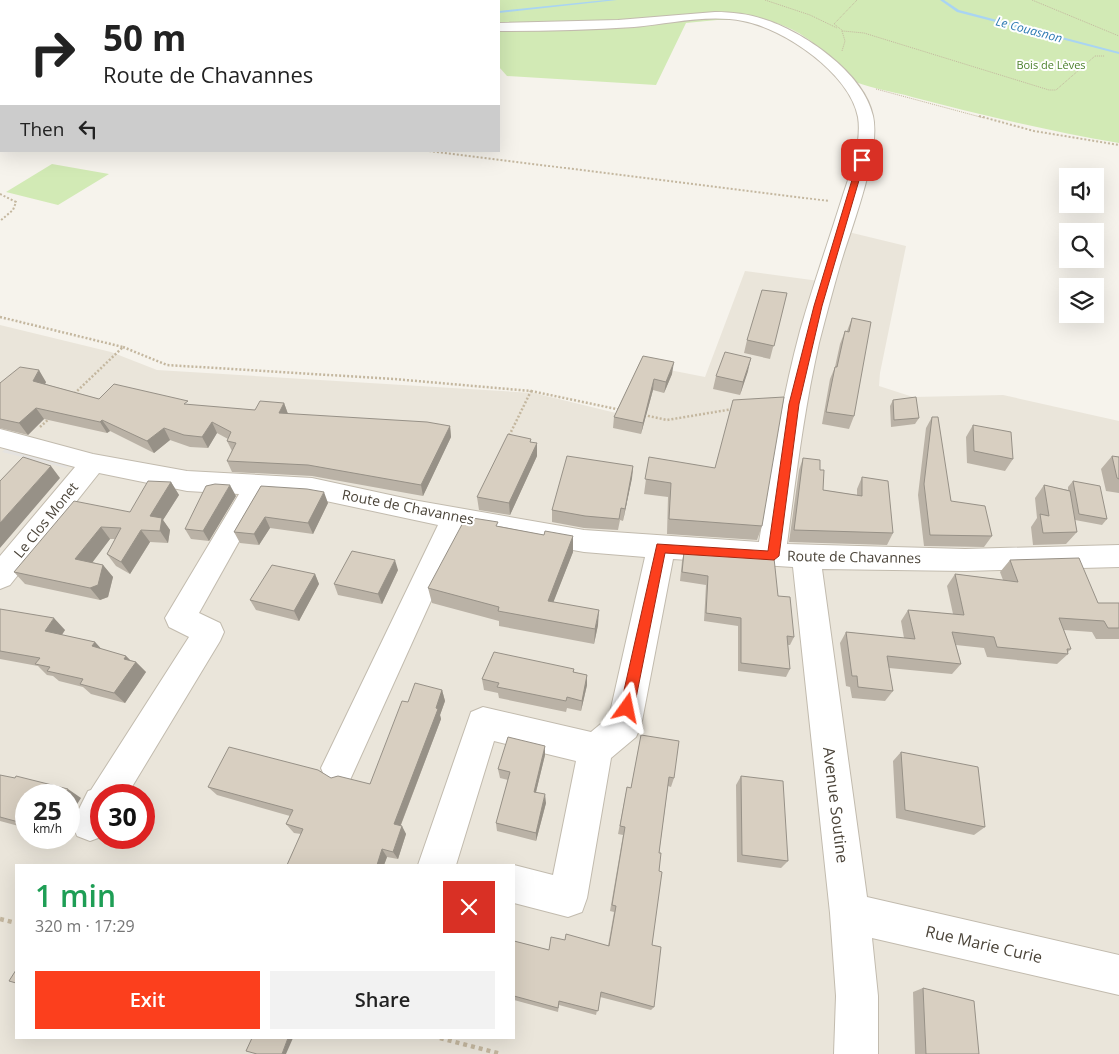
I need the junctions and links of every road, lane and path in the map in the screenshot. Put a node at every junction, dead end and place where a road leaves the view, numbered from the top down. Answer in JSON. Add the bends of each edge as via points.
{"nodes":[{"id":1,"x":765,"y":0,"type":"edge"},
{"id":2,"x":857,"y":0,"type":"edge"},
{"id":3,"x":1032,"y":0,"type":"edge"},
{"id":4,"x":500,"y":27,"type":"edge"},
{"id":5,"x":843,"y":31,"type":"junction"},
{"id":6,"x":1119,"y":36,"type":"edge"},
{"id":7,"x":1105,"y":56,"type":"dead end"},
{"id":8,"x":837,"y":72,"type":"junction"},
{"id":9,"x":850,"y":87,"type":"junction"},
{"id":10,"x":1119,"y":145,"type":"edge"},
{"id":11,"x":437,"y":152,"type":"edge"},
{"id":12,"x":0,"y":194,"type":"edge"},
{"id":13,"x":850,"y":203,"type":"junction"},
{"id":14,"x":0,"y":221,"type":"edge"},
{"id":15,"x":0,"y":317,"type":"edge"},
{"id":16,"x":123,"y":347,"type":"junction"},
{"id":17,"x":531,"y":391,"type":"junction"},
{"id":18,"x":73,"y":396,"type":"edge"},
{"id":19,"x":738,"y":408,"type":"edge"},
{"id":20,"x":630,"y":412,"type":"edge"},
{"id":21,"x":639,"y":414,"type":"edge"},
{"id":22,"x":51,"y":416,"type":"edge"},
{"id":23,"x":11,"y":441,"type":"edge"},
{"id":24,"x":506,"y":442,"type":"edge"},
{"id":25,"x":93,"y":463,"type":"junction"},
{"id":26,"x":258,"y":484,"type":"junction"},
{"id":27,"x":455,"y":517,"type":"junction"},
{"id":28,"x":661,"y":548,"type":"junction"},
{"id":29,"x":790,"y":556,"type":"junction"},
{"id":30,"x":1119,"y":556,"type":"edge"},
{"id":31,"x":0,"y":577,"type":"edge"},
{"id":32,"x":595,"y":749,"type":"junction"},
{"id":33,"x":338,"y":768,"type":"dead end"},
{"id":34,"x":113,"y":784,"type":"edge"},
{"id":35,"x":437,"y":864,"type":"edge"},
{"id":36,"x":515,"y":884,"type":"edge"},
{"id":37,"x":850,"y":913,"type":"junction"},
{"id":38,"x":0,"y":919,"type":"edge"},
{"id":39,"x":15,"y":923,"type":"edge"},
{"id":40,"x":1119,"y":975,"type":"edge"},
{"id":41,"x":444,"y":1039,"type":"edge"},
{"id":42,"x":501,"y":1054,"type":"edge"},
{"id":43,"x":856,"y":1054,"type":"edge"}],
"edges":[{"from":1,"to":5,"type":"path","via":[[810,15]]},
{"from":2,"to":5,"type":"path","via":[[834,24]]},
{"from":3,"to":6,"type":"path"},
{"from":4,"to":8,"type":"street","name":"Avenue Soutine","via":[[610,25],[682,17],[740,17],[764,21],[786,31],[812,48]]},
{"from":5,"to":7,"type":"path","via":[[864,33],[1049,90],[1056,90],[1095,56]]},
{"from":5,"to":8,"type":"path","via":[[845,41]]},
{"from":8,"to":9,"type":"street","name":"Avenue Soutine"},
{"from":9,"to":10,"type":"path","via":[[907,96],[977,118],[1034,131]]},
{"from":9,"to":13,"type":"street","name":"Avenue Soutine","via":[[865,113],[866,127],[862,160]]},
{"from":11,"to":13,"type":"path"},
{"from":12,"to":14,"type":"path","via":[[16,202],[13,210]]},
{"from":13,"to":29,"type":"street","name":"Avenue Soutine","via":[[818,306],[794,404]]},
{"from":15,"to":16,"type":"path"},
{"from":16,"to":17,"type":"path","via":[[167,365]]},
{"from":16,"to":18,"type":"path"},
{"from":17,"to":20,"type":"path"},
{"from":17,"to":24,"type":"path"},
{"from":19,"to":21,"type":"path","via":[[667,420]]},
{"from":22,"to":23,"type":"path"},
{"from":23,"to":25,"type":"street","name":"Route de Chavannes"},
{"from":25,"to":26,"type":"street","name":"Route de Chavannes","via":[[187,481]]},
{"from":25,"to":31,"type":"street","name":"Le Clos Monet"},
{"from":26,"to":27,"type":"street","name":"Route de Chavannes","via":[[312,488]]},
{"from":26,"to":34,"type":"street","via":[[180,618],[209,632]]},
{"from":27,"to":28,"type":"street","name":"Route de Chavannes","via":[[584,541]]},
{"from":27,"to":33,"type":"street"},
{"from":28,"to":29,"type":"street","name":"Route de Chavannes"},
{"from":28,"to":32,"type":"street","via":[[624,726]]},
{"from":29,"to":30,"type":"street","name":"Route de Chavannes","via":[[965,560]]},
{"from":29,"to":37,"type":"street","name":"Avenue Soutine"},
{"from":32,"to":35,"type":"street","via":[[483,723]]},
{"from":32,"to":36,"type":"street","via":[[568,898]]},
{"from":37,"to":40,"type":"street","name":"Rue Marie Curie"},
{"from":37,"to":43,"type":"street","name":"Avenue Soutine","via":[[857,996]]},
{"from":38,"to":39,"type":"path"},
{"from":41,"to":42,"type":"path"}]}
